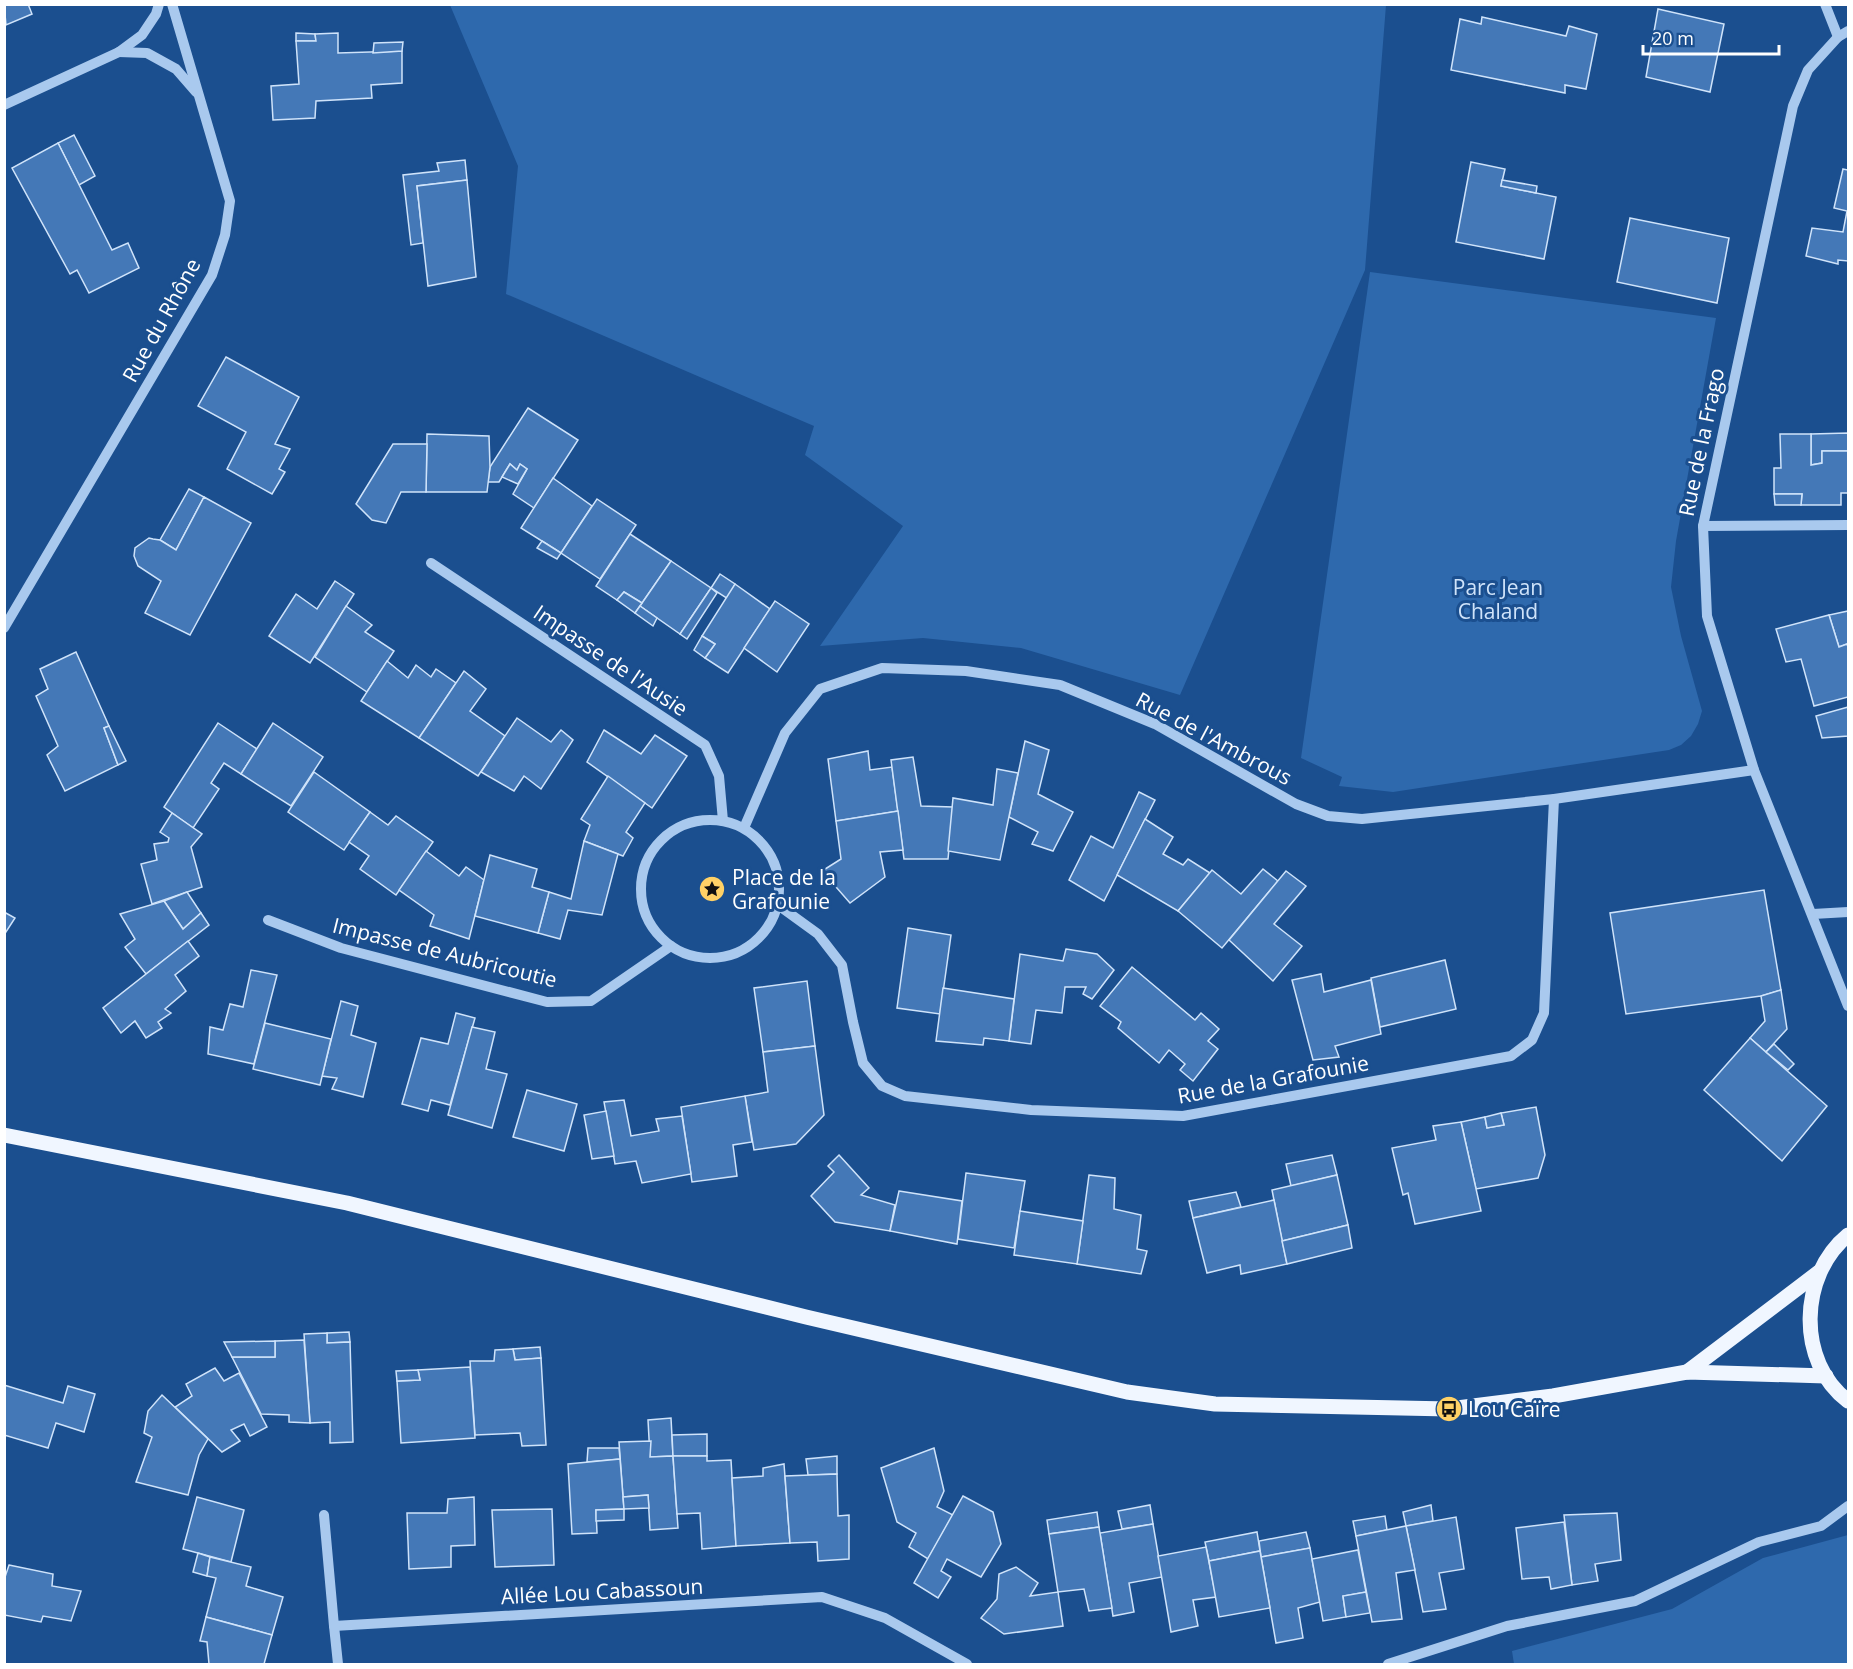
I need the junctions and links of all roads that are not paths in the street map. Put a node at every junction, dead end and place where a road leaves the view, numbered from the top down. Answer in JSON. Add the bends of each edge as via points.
{"nodes":[{"id":1,"x":159,"y":4,"type":"edge"},
{"id":2,"x":172,"y":4,"type":"edge"},
{"id":3,"x":1825,"y":4,"type":"edge"},
{"id":4,"x":1848,"y":31,"type":"edge"},
{"id":5,"x":1838,"y":37,"type":"junction"},
{"id":6,"x":119,"y":52,"type":"junction"},
{"id":7,"x":199,"y":95,"type":"junction"},
{"id":8,"x":4,"y":105,"type":"edge"},
{"id":9,"x":1848,"y":525,"type":"edge"},
{"id":10,"x":1703,"y":526,"type":"junction"},
{"id":11,"x":431,"y":563,"type":"dead end"},
{"id":12,"x":4,"y":628,"type":"edge"},
{"id":13,"x":1754,"y":770,"type":"junction"},
{"id":14,"x":1554,"y":799,"type":"junction"},
{"id":15,"x":723,"y":820,"type":"junction"},
{"id":16,"x":744,"y":828,"type":"junction"},
{"id":17,"x":778,"y":905,"type":"junction"},
{"id":18,"x":1848,"y":912,"type":"edge"},
{"id":19,"x":1813,"y":914,"type":"junction"},
{"id":20,"x":267,"y":920,"type":"dead end"},
{"id":21,"x":671,"y":946,"type":"junction"},
{"id":22,"x":1848,"y":1006,"type":"edge"},
{"id":23,"x":4,"y":1135,"type":"edge"},
{"id":24,"x":1848,"y":1236,"type":"edge"},
{"id":25,"x":1819,"y":1272,"type":"junction"},
{"id":26,"x":1687,"y":1372,"type":"junction"},
{"id":27,"x":1826,"y":1376,"type":"junction"},
{"id":28,"x":1848,"y":1401,"type":"edge"},
{"id":29,"x":1848,"y":1506,"type":"edge"},
{"id":30,"x":324,"y":1515,"type":"dead end"},
{"id":31,"x":334,"y":1626,"type":"junction"},
{"id":32,"x":338,"y":1665,"type":"edge"},
{"id":33,"x":967,"y":1665,"type":"edge"},
{"id":34,"x":1388,"y":1665,"type":"edge"}],
"edges":[{"from":1,"to":6,"type":"street","via":[[142,35]]},
{"from":2,"to":7,"type":"street","name":"Rue du Rhône"},
{"from":3,"to":5,"type":"street"},
{"from":4,"to":5,"type":"street","name":"Rue de la Frago"},
{"from":5,"to":10,"type":"street","name":"Rue de la Frago","via":[[1808,70],[1793,106]]},
{"from":6,"to":7,"type":"street","via":[[147,54],[176,69]]},
{"from":6,"to":8,"type":"street"},
{"from":7,"to":12,"type":"street","name":"Rue du Rhône","via":[[230,201],[225,235],[212,275]]},
{"from":9,"to":10,"type":"street"},
{"from":10,"to":13,"type":"street","name":"Rue de la Frago","via":[[1707,616]]},
{"from":11,"to":15,"type":"street","name":"Impasse de l'Ausie","via":[[705,745],[718,776]]},
{"from":13,"to":14,"type":"street","name":"Rue de l'Ambrous"},
{"from":13,"to":19,"type":"street","name":"Rue de la Frago"},
{"from":14,"to":16,"type":"street","name":"Rue de l'Ambrous","via":[[1362,819],[1328,816],[1296,804],[1155,724],[1060,685],[966,671],[882,668],[820,689],[784,733]]},
{"from":14,"to":17,"type":"street","name":"Rue de la Grafounie","via":[[1544,1013],[1532,1040],[1510,1056],[1183,1116],[1031,1110],[905,1096],[882,1086],[863,1063],[842,965],[818,934]]},
{"from":15,"to":16,"type":"street"},
{"from":15,"to":21,"type":"street","via":[[699,820],[677,828],[658,842],[645,862],[640,885],[643,909],[654,930]]},
{"from":16,"to":17,"type":"street","via":[[762,842],[774,861],[780,882]]},
{"from":17,"to":21,"type":"street","via":[[770,925],[755,942],[736,954],[692,956]]},
{"from":18,"to":19,"type":"street"},
{"from":19,"to":22,"type":"street","name":"Rue de la Frago"},
{"from":20,"to":21,"type":"street","name":"Impasse de Aubricoutie","via":[[341,948],[547,1002],[591,1001]]},
{"from":23,"to":26,"type":"main road","via":[[347,1203],[1126,1392],[1204,1403],[1449,1409],[1553,1396]]},
{"from":24,"to":25,"type":"main road"},
{"from":25,"to":26,"type":"main road"},
{"from":25,"to":27,"type":"main road","via":[[1809,1324],[1814,1351]]},
{"from":26,"to":27,"type":"main road"},
{"from":27,"to":28,"type":"main road"},
{"from":29,"to":34,"type":"street","via":[[1821,1526],[1759,1542],[1635,1600],[1507,1626]]},
{"from":30,"to":31,"type":"street"},
{"from":31,"to":32,"type":"street"},
{"from":31,"to":33,"type":"street","name":"Allée Lou Cabassoun","via":[[822,1597],[885,1618]]}]}
